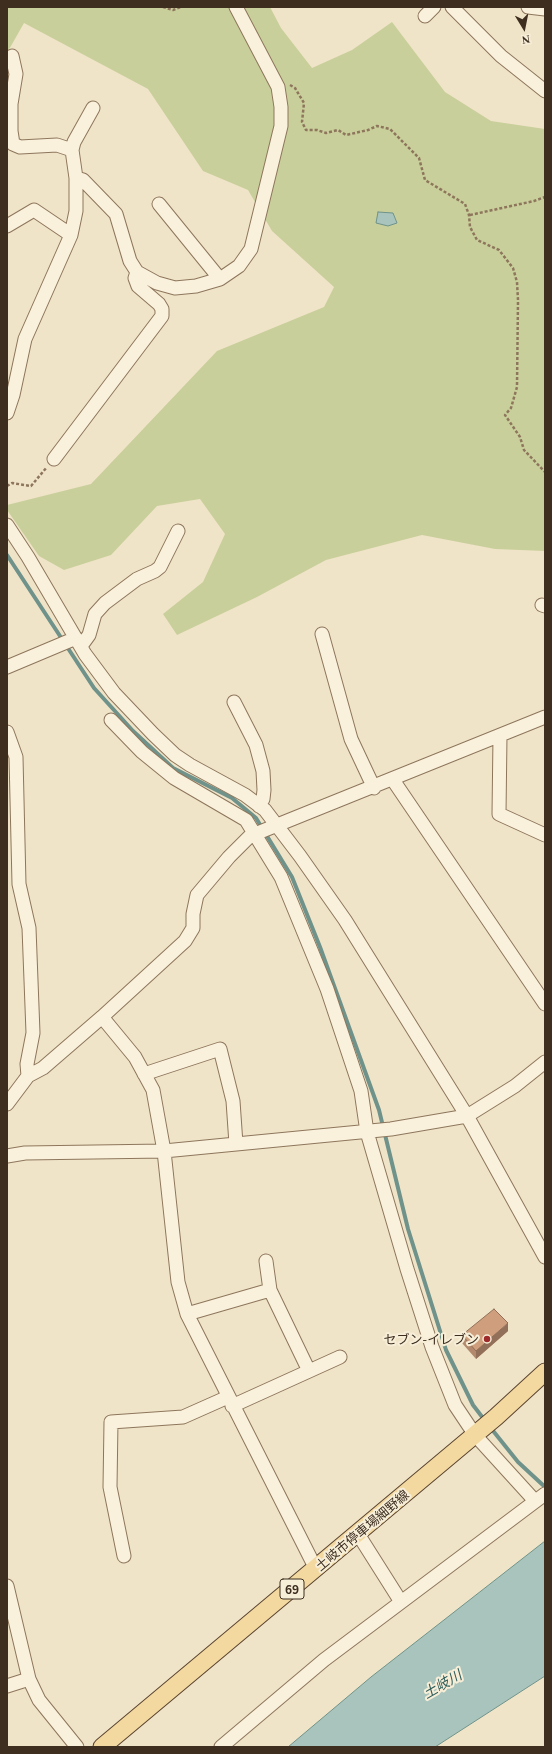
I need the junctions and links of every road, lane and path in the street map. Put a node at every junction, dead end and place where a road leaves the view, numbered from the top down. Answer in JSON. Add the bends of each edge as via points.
{"nodes":[{"id":1,"x":163,"y":7,"type":"edge"},
{"id":2,"x":181,"y":7,"type":"edge"},
{"id":3,"x":236,"y":7,"type":"edge"},
{"id":4,"x":452,"y":7,"type":"edge"},
{"id":5,"x":528,"y":7,"type":"edge"},
{"id":6,"x":545,"y":9,"type":"edge"},
{"id":7,"x":12,"y":56,"type":"dead end"},
{"id":8,"x":278,"y":87,"type":"junction"},
{"id":9,"x":545,"y":91,"type":"edge"},
{"id":10,"x":94,"y":108,"type":"dead end"},
{"id":11,"x":72,"y":150,"type":"junction"},
{"id":12,"x":76,"y":178,"type":"junction"},
{"id":13,"x":545,"y":197,"type":"edge"},
{"id":14,"x":159,"y":204,"type":"dead end"},
{"id":15,"x":470,"y":215,"type":"junction"},
{"id":16,"x":7,"y":226,"type":"edge"},
{"id":17,"x":71,"y":235,"type":"junction"},
{"id":18,"x":137,"y":272,"type":"junction"},
{"id":19,"x":220,"y":279,"type":"junction"},
{"id":20,"x":7,"y":413,"type":"edge"},
{"id":21,"x":54,"y":459,"type":"joint"},
{"id":22,"x":545,"y":472,"type":"edge"},
{"id":23,"x":7,"y":486,"type":"edge"},
{"id":24,"x":7,"y":525,"type":"edge"},
{"id":25,"x":178,"y":531,"type":"dead end"},
{"id":26,"x":322,"y":634,"type":"dead end"},
{"id":27,"x":76,"y":642,"type":"junction"},
{"id":28,"x":7,"y":667,"type":"edge"},
{"id":29,"x":234,"y":702,"type":"dead end"},
{"id":30,"x":545,"y":717,"type":"edge"},
{"id":31,"x":111,"y":720,"type":"dead end"},
{"id":32,"x":7,"y":732,"type":"edge"},
{"id":33,"x":500,"y":736,"type":"junction"},
{"id":34,"x":190,"y":765,"type":"junction"},
{"id":35,"x":174,"y":778,"type":"junction"},
{"id":36,"x":393,"y":780,"type":"junction"},
{"id":37,"x":374,"y":788,"type":"junction"},
{"id":38,"x":259,"y":806,"type":"junction"},
{"id":39,"x":265,"y":831,"type":"junction"},
{"id":40,"x":545,"y":835,"type":"edge"},
{"id":41,"x":545,"y":1004,"type":"edge"},
{"id":42,"x":102,"y":1017,"type":"junction"},
{"id":43,"x":545,"y":1062,"type":"edge"},
{"id":44,"x":144,"y":1074,"type":"junction"},
{"id":45,"x":28,"y":1076,"type":"junction"},
{"id":46,"x":9,"y":1096,"type":"edge"},
{"id":47,"x":467,"y":1116,"type":"junction"},
{"id":48,"x":371,"y":1132,"type":"junction"},
{"id":49,"x":236,"y":1144,"type":"junction"},
{"id":50,"x":164,"y":1151,"type":"junction"},
{"id":51,"x":7,"y":1156,"type":"edge"},
{"id":52,"x":545,"y":1257,"type":"edge"},
{"id":53,"x":266,"y":1261,"type":"dead end"},
{"id":54,"x":270,"y":1290,"type":"junction"},
{"id":55,"x":187,"y":1314,"type":"junction"},
{"id":56,"x":340,"y":1358,"type":"dead end"},
{"id":57,"x":309,"y":1371,"type":"junction"},
{"id":58,"x":545,"y":1372,"type":"edge"},
{"id":59,"x":230,"y":1402,"type":"junction"},
{"id":60,"x":478,"y":1432,"type":"junction"},
{"id":61,"x":541,"y":1497,"type":"edge"},
{"id":62,"x":358,"y":1534,"type":"junction"},
{"id":63,"x":124,"y":1556,"type":"dead end"},
{"id":64,"x":316,"y":1569,"type":"junction"},
{"id":65,"x":7,"y":1586,"type":"edge"},
{"id":66,"x":401,"y":1602,"type":"junction"},
{"id":67,"x":29,"y":1679,"type":"junction"},
{"id":68,"x":7,"y":1686,"type":"edge"},
{"id":69,"x":77,"y":1747,"type":"edge"},
{"id":70,"x":102,"y":1747,"type":"edge"},
{"id":71,"x":221,"y":1747,"type":"edge"}],
"edges":[{"from":1,"to":2,"type":"path","via":[[174,10]]},
{"from":3,"to":8,"type":"street"},
{"from":4,"to":9,"type":"street","via":[[501,56]]},
{"from":5,"to":6,"type":"street"},
{"from":7,"to":11,"type":"street","via":[[16,74],[11,104],[10,131],[13,144],[20,147],[57,146]]},
{"from":8,"to":15,"type":"path","via":[[292,85],[295,88],[304,103],[302,122],[306,130],[326,133],[338,130],[346,135],[377,126],[390,129],[419,158],[425,180],[465,204]]},
{"from":8,"to":19,"type":"street","via":[[282,126],[251,250],[238,266]]},
{"from":10,"to":11,"type":"street"},
{"from":11,"to":12,"type":"street"},
{"from":12,"to":17,"type":"street","via":[[76,211]]},
{"from":12,"to":18,"type":"street","via":[[83,180],[116,214],[130,261]]},
{"from":13,"to":15,"type":"path","via":[[534,202]]},
{"from":14,"to":19,"type":"street"},
{"from":15,"to":22,"type":"path","via":[[473,234],[477,240],[499,250],[512,268],[517,282],[517,387],[511,408],[505,415],[520,437],[524,450]]},
{"from":16,"to":17,"type":"street","via":[[34,210]]},
{"from":17,"to":20,"type":"street","via":[[25,339]]},
{"from":18,"to":19,"type":"street","via":[[157,283],[175,288],[196,286]]},
{"from":18,"to":21,"type":"street","via":[[135,278],[138,286],[159,304],[162,316]]},
{"from":21,"to":23,"type":"path","via":[[31,486],[12,483]]},
{"from":24,"to":27,"type":"street"},
{"from":25,"to":27,"type":"street","via":[[160,567],[137,579],[105,603],[94,614],[89,635]]},
{"from":26,"to":37,"type":"street","via":[[351,739]]},
{"from":27,"to":28,"type":"street","via":[[58,645]]},
{"from":27,"to":34,"type":"street","via":[[118,698],[153,734]]},
{"from":29,"to":38,"type":"street","via":[[256,745],[263,771],[263,799]]},
{"from":30,"to":33,"type":"street"},
{"from":31,"to":35,"type":"street","via":[[142,752]]},
{"from":32,"to":45,"type":"street","via":[[16,758],[19,884],[29,928],[33,1032],[27,1064]]},
{"from":33,"to":36,"type":"street"},
{"from":33,"to":40,"type":"street","via":[[499,814]]},
{"from":34,"to":35,"type":"street"},
{"from":34,"to":38,"type":"street","via":[[246,795]]},
{"from":35,"to":39,"type":"street"},
{"from":36,"to":37,"type":"street"},
{"from":36,"to":41,"type":"street"},
{"from":37,"to":39,"type":"street"},
{"from":38,"to":39,"type":"street"},
{"from":39,"to":42,"type":"street","via":[[250,836],[197,895],[193,928],[185,941]]},
{"from":39,"to":47,"type":"street","via":[[345,920]]},
{"from":39,"to":48,"type":"street","via":[[327,989],[361,1091]]},
{"from":42,"to":44,"type":"street","via":[[135,1057]]},
{"from":42,"to":45,"type":"street","via":[[43,1068]]},
{"from":43,"to":47,"type":"street","via":[[515,1086]]},
{"from":44,"to":49,"type":"street","via":[[220,1049],[233,1101]]},
{"from":44,"to":50,"type":"street","via":[[153,1090]]},
{"from":45,"to":46,"type":"street"},
{"from":47,"to":48,"type":"street"},
{"from":47,"to":52,"type":"street"},
{"from":48,"to":49,"type":"street"},
{"from":48,"to":60,"type":"street","via":[[432,1347],[455,1405]]},
{"from":49,"to":50,"type":"street"},
{"from":50,"to":51,"type":"street","via":[[25,1153]]},
{"from":50,"to":55,"type":"street","via":[[178,1282]]},
{"from":53,"to":54,"type":"street"},
{"from":54,"to":55,"type":"street"},
{"from":54,"to":57,"type":"street"},
{"from":55,"to":59,"type":"street"},
{"from":56,"to":57,"type":"street"},
{"from":57,"to":59,"type":"street"},
{"from":58,"to":60,"type":"main road","name":"土岐市停車場細野線","number":"69"},
{"from":59,"to":63,"type":"street","via":[[183,1417],[111,1422],[110,1487]]},
{"from":59,"to":64,"type":"street"},
{"from":60,"to":61,"type":"street"},
{"from":60,"to":62,"type":"main road","name":"土岐市停車場細野線","number":"69"},
{"from":61,"to":66,"type":"street"},
{"from":62,"to":64,"type":"main road","name":"土岐市停車場細野線","number":"69"},
{"from":62,"to":66,"type":"street"},
{"from":64,"to":70,"type":"main road","name":"土岐市停車場細野線","number":"69"},
{"from":65,"to":67,"type":"street"},
{"from":66,"to":71,"type":"street","via":[[324,1660]]},
{"from":67,"to":68,"type":"street"},
{"from":67,"to":69,"type":"street","via":[[38,1700]]}]}
